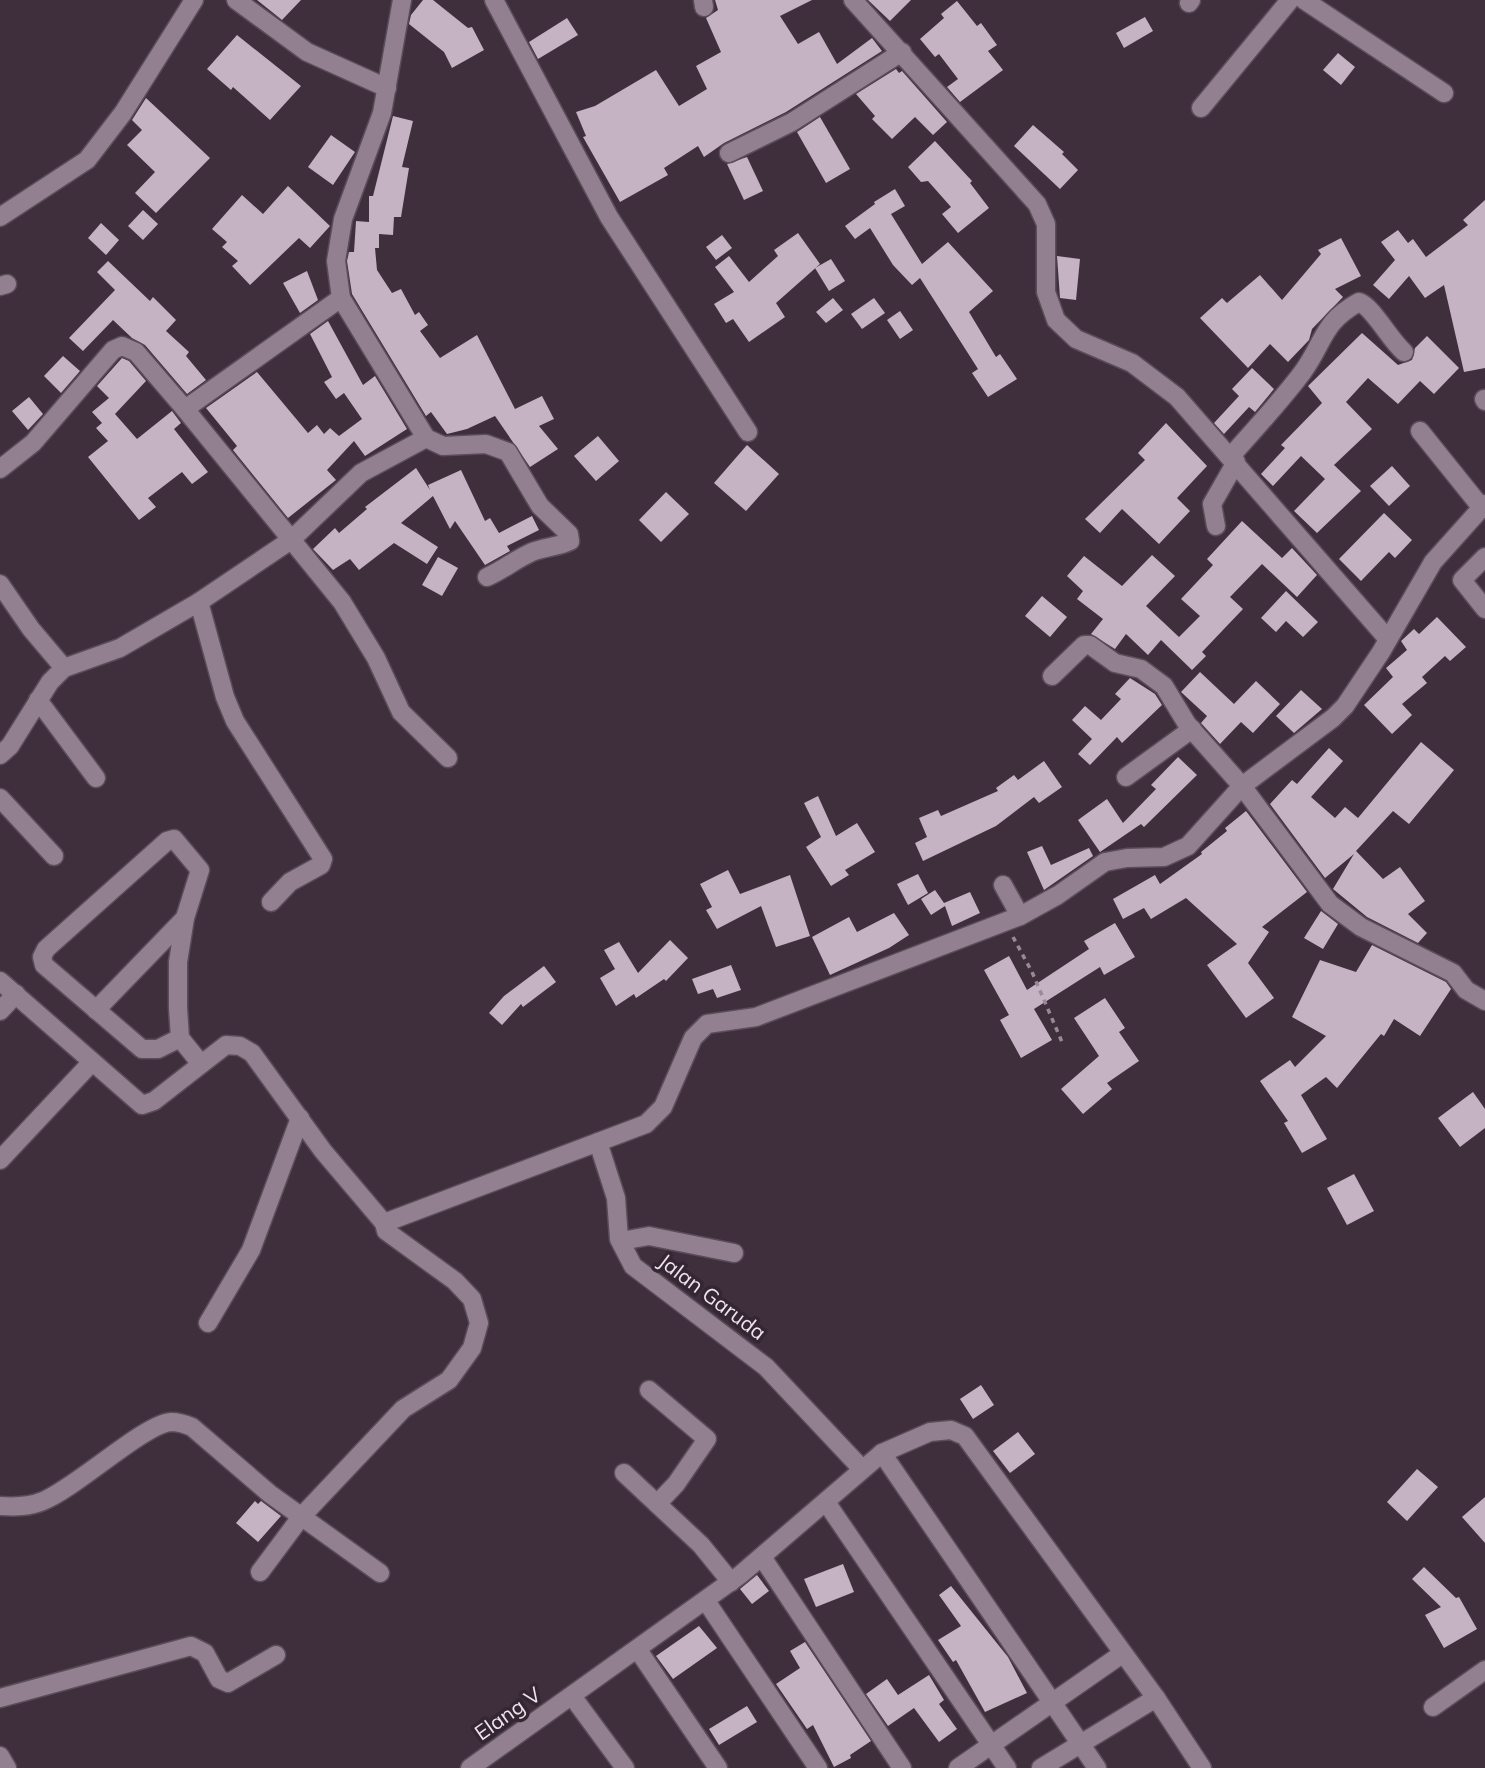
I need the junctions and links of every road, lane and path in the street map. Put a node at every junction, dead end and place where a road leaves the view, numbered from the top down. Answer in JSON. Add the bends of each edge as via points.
{"nodes":[{"id":1,"x":194,"y":0,"type":"edge"},
{"id":2,"x":236,"y":0,"type":"edge"},
{"id":3,"x":402,"y":0,"type":"edge"},
{"id":4,"x":495,"y":0,"type":"edge"},
{"id":5,"x":853,"y":0,"type":"edge"},
{"id":6,"x":1290,"y":0,"type":"edge"},
{"id":7,"x":1304,"y":0,"type":"edge"},
{"id":8,"x":902,"y":52,"type":"junction"},
{"id":9,"x":387,"y":88,"type":"junction"},
{"id":10,"x":1444,"y":93,"type":"dead end"},
{"id":11,"x":1201,"y":108,"type":"dead end"},
{"id":12,"x":729,"y":153,"type":"dead end"},
{"id":13,"x":0,"y":217,"type":"edge"},
{"id":14,"x":341,"y":298,"type":"junction"},
{"id":15,"x":1404,"y":352,"type":"dead end"},
{"id":16,"x":185,"y":409,"type":"junction"},
{"id":17,"x":1420,"y":431,"type":"dead end"},
{"id":18,"x":748,"y":432,"type":"dead end"},
{"id":19,"x":426,"y":438,"type":"junction"},
{"id":20,"x":1233,"y":459,"type":"junction"},
{"id":21,"x":0,"y":468,"type":"edge"},
{"id":22,"x":1483,"y":505,"type":"edge"},
{"id":23,"x":1216,"y":526,"type":"dead end"},
{"id":24,"x":291,"y":540,"type":"junction"},
{"id":25,"x":1485,"y":558,"type":"edge"},
{"id":26,"x":487,"y":577,"type":"dead end"},
{"id":27,"x":0,"y":584,"type":"edge"},
{"id":28,"x":199,"y":602,"type":"junction"},
{"id":29,"x":1485,"y":609,"type":"edge"},
{"id":30,"x":1387,"y":638,"type":"junction"},
{"id":31,"x":64,"y":668,"type":"junction"},
{"id":32,"x":1052,"y":676,"type":"dead end"},
{"id":33,"x":38,"y":700,"type":"junction"},
{"id":34,"x":1192,"y":729,"type":"junction"},
{"id":35,"x":0,"y":755,"type":"edge"},
{"id":36,"x":448,"y":758,"type":"dead end"},
{"id":37,"x":1125,"y":776,"type":"dead end"},
{"id":38,"x":96,"y":778,"type":"dead end"},
{"id":39,"x":1242,"y":786,"type":"junction"},
{"id":40,"x":0,"y":798,"type":"edge"},
{"id":41,"x":54,"y":856,"type":"dead end"},
{"id":42,"x":1003,"y":885,"type":"dead end"},
{"id":43,"x":271,"y":902,"type":"dead end"},
{"id":44,"x":185,"y":918,"type":"junction"},
{"id":45,"x":1012,"y":919,"type":"junction"},
{"id":46,"x":0,"y":981,"type":"edge"},
{"id":47,"x":16,"y":994,"type":"junction"},
{"id":48,"x":1485,"y":1001,"type":"edge"},
{"id":49,"x":96,"y":1010,"type":"junction"},
{"id":50,"x":0,"y":1011,"type":"edge"},
{"id":51,"x":180,"y":1038,"type":"junction"},
{"id":52,"x":1062,"y":1042,"type":"dead end"},
{"id":53,"x":91,"y":1063,"type":"junction"},
{"id":54,"x":201,"y":1064,"type":"junction"},
{"id":55,"x":300,"y":1118,"type":"junction"},
{"id":56,"x":598,"y":1142,"type":"junction"},
{"id":57,"x":0,"y":1160,"type":"edge"},
{"id":58,"x":384,"y":1223,"type":"junction"},
{"id":59,"x":621,"y":1241,"type":"junction"},
{"id":60,"x":734,"y":1254,"type":"dead end"},
{"id":61,"x":208,"y":1323,"type":"dead end"},
{"id":62,"x":649,"y":1390,"type":"dead end"},
{"id":63,"x":882,"y":1453,"type":"junction"},
{"id":64,"x":862,"y":1469,"type":"junction"},
{"id":65,"x":624,"y":1473,"type":"dead end"},
{"id":66,"x":825,"y":1502,"type":"junction"},
{"id":67,"x":657,"y":1504,"type":"junction"},
{"id":68,"x":0,"y":1506,"type":"edge"},
{"id":69,"x":301,"y":1517,"type":"junction"},
{"id":70,"x":762,"y":1557,"type":"junction"},
{"id":71,"x":260,"y":1572,"type":"dead end"},
{"id":72,"x":380,"y":1573,"type":"dead end"},
{"id":73,"x":731,"y":1582,"type":"junction"},
{"id":74,"x":706,"y":1601,"type":"junction"},
{"id":75,"x":638,"y":1650,"type":"junction"},
{"id":76,"x":1122,"y":1654,"type":"junction"},
{"id":77,"x":276,"y":1655,"type":"dead end"},
{"id":78,"x":1485,"y":1670,"type":"edge"},
{"id":79,"x":572,"y":1696,"type":"junction"},
{"id":80,"x":0,"y":1698,"type":"edge"},
{"id":81,"x":1156,"y":1698,"type":"junction"},
{"id":82,"x":1052,"y":1703,"type":"junction"},
{"id":83,"x":1433,"y":1707,"type":"dead end"},
{"id":84,"x":1080,"y":1744,"type":"junction"},
{"id":85,"x":991,"y":1745,"type":"junction"},
{"id":86,"x":0,"y":1756,"type":"edge"},
{"id":87,"x":616,"y":1765,"type":"edge"},
{"id":88,"x":7,"y":1768,"type":"edge"},
{"id":89,"x":470,"y":1768,"type":"edge"},
{"id":90,"x":718,"y":1768,"type":"edge"},
{"id":91,"x":818,"y":1768,"type":"edge"},
{"id":92,"x":902,"y":1768,"type":"edge"},
{"id":93,"x":958,"y":1768,"type":"edge"},
{"id":94,"x":1007,"y":1768,"type":"edge"},
{"id":95,"x":1041,"y":1768,"type":"edge"},
{"id":96,"x":1097,"y":1768,"type":"edge"},
{"id":97,"x":1202,"y":1768,"type":"edge"}],
"edges":[{"from":1,"to":13,"type":"street","via":[[123,113],[87,160]]},
{"from":2,"to":9,"type":"street","via":[[307,52]]},
{"from":3,"to":9,"type":"street"},
{"from":4,"to":18,"type":"street","via":[[609,218]]},
{"from":5,"to":8,"type":"street"},
{"from":6,"to":11,"type":"street"},
{"from":7,"to":10,"type":"street"},
{"from":8,"to":12,"type":"street","via":[[792,122]]},
{"from":8,"to":20,"type":"street","via":[[1043,214],[1046,292],[1056,320],[1076,339],[1155,377]]},
{"from":9,"to":14,"type":"street","via":[[343,219],[336,261]]},
{"from":14,"to":16,"type":"street"},
{"from":14,"to":19,"type":"street"},
{"from":15,"to":20,"type":"street","via":[[1390,340],[1370,308],[1359,302],[1350,306],[1332,320],[1303,372]]},
{"from":16,"to":21,"type":"street","via":[[136,352],[122,346],[113,350],[33,443]]},
{"from":16,"to":24,"type":"street"},
{"from":17,"to":22,"type":"street"},
{"from":19,"to":24,"type":"street","via":[[361,473]]},
{"from":19,"to":26,"type":"street","via":[[443,446],[486,444],[508,452],[541,506],[569,534],[570,541],[561,546],[531,552],[510,568]]},
{"from":20,"to":23,"type":"street","via":[[1212,504]]},
{"from":20,"to":30,"type":"street"},
{"from":22,"to":30,"type":"street","via":[[1433,562]]},
{"from":24,"to":28,"type":"street"},
{"from":24,"to":36,"type":"street","via":[[353,618],[401,712]]},
{"from":25,"to":29,"type":"street","via":[[1462,580]]},
{"from":27,"to":31,"type":"street"},
{"from":28,"to":31,"type":"street","via":[[120,648]]},
{"from":28,"to":43,"type":"street","via":[[235,721],[323,859]]},
{"from":30,"to":39,"type":"street","via":[[1345,706]]},
{"from":31,"to":33,"type":"street"},
{"from":32,"to":34,"type":"street","via":[[1079,647],[1090,645],[1115,663],[1141,669],[1157,680]]},
{"from":33,"to":35,"type":"street"},
{"from":33,"to":38,"type":"street"},
{"from":34,"to":37,"type":"street"},
{"from":34,"to":39,"type":"street"},
{"from":39,"to":45,"type":"street","via":[[1188,846],[1164,857],[1105,862],[1058,895]]},
{"from":39,"to":48,"type":"street","via":[[1330,904],[1361,927],[1452,973],[1466,990]]},
{"from":40,"to":41,"type":"street"},
{"from":42,"to":45,"type":"street"},
{"from":44,"to":49,"type":"street"},
{"from":44,"to":49,"type":"street","via":[[200,870],[174,839],[42,957],[44,965]]},
{"from":44,"to":51,"type":"street","via":[[178,962]]},
{"from":45,"to":52,"type":"path"},
{"from":45,"to":56,"type":"street","via":[[756,1017],[707,1024],[693,1038],[656,1117]]},
{"from":46,"to":47,"type":"street"},
{"from":47,"to":50,"type":"street"},
{"from":47,"to":53,"type":"street"},
{"from":49,"to":51,"type":"street","via":[[142,1049],[159,1049]]},
{"from":51,"to":54,"type":"street"},
{"from":53,"to":54,"type":"street","via":[[142,1105],[154,1101]]},
{"from":53,"to":57,"type":"street"},
{"from":54,"to":55,"type":"street","via":[[226,1045],[247,1049]]},
{"from":55,"to":58,"type":"street"},
{"from":55,"to":61,"type":"street","via":[[251,1250]]},
{"from":56,"to":58,"type":"street"},
{"from":56,"to":59,"type":"street","via":[[616,1198]]},
{"from":58,"to":69,"type":"street","via":[[386,1230],[472,1299],[477,1335],[449,1380],[403,1409]]},
{"from":59,"to":60,"type":"street","name":"Jalan Garuda","via":[[649,1236]]},
{"from":59,"to":64,"type":"street","name":"Jalan Garuda","via":[[633,1266],[766,1367]]},
{"from":62,"to":67,"type":"street","via":[[707,1439],[677,1484]]},
{"from":63,"to":64,"type":"street","name":"Elang V"},
{"from":63,"to":76,"type":"street","name":"Elang V","via":[[930,1432],[951,1430],[965,1436]]},
{"from":63,"to":82,"type":"street"},
{"from":64,"to":66,"type":"street","name":"Elang V"},
{"from":65,"to":67,"type":"street"},
{"from":66,"to":70,"type":"street","name":"Elang V"},
{"from":66,"to":85,"type":"street"},
{"from":67,"to":73,"type":"street","via":[[701,1545]]},
{"from":68,"to":69,"type":"street","via":[[20,1507],[61,1493],[157,1426],[170,1422],[192,1427]]},
{"from":69,"to":71,"type":"street"},
{"from":69,"to":72,"type":"street"},
{"from":70,"to":73,"type":"street","name":"Elang V"},
{"from":70,"to":92,"type":"street"},
{"from":73,"to":74,"type":"street","name":"Elang V"},
{"from":74,"to":75,"type":"street","name":"Elang V"},
{"from":74,"to":91,"type":"street"},
{"from":75,"to":79,"type":"street","name":"Elang V"},
{"from":75,"to":90,"type":"street"},
{"from":76,"to":81,"type":"street","name":"Elang V"},
{"from":76,"to":82,"type":"street"},
{"from":77,"to":80,"type":"street","via":[[228,1683],[219,1679],[205,1653],[191,1646]]},
{"from":78,"to":83,"type":"street"},
{"from":79,"to":87,"type":"street"},
{"from":79,"to":89,"type":"street","name":"Elang V"},
{"from":81,"to":84,"type":"street"},
{"from":81,"to":97,"type":"street","name":"Elang V"},
{"from":82,"to":84,"type":"street"},
{"from":82,"to":85,"type":"street"},
{"from":84,"to":95,"type":"street"},
{"from":84,"to":96,"type":"street"},
{"from":85,"to":93,"type":"street"},
{"from":85,"to":94,"type":"street"},
{"from":86,"to":88,"type":"street"}]}
